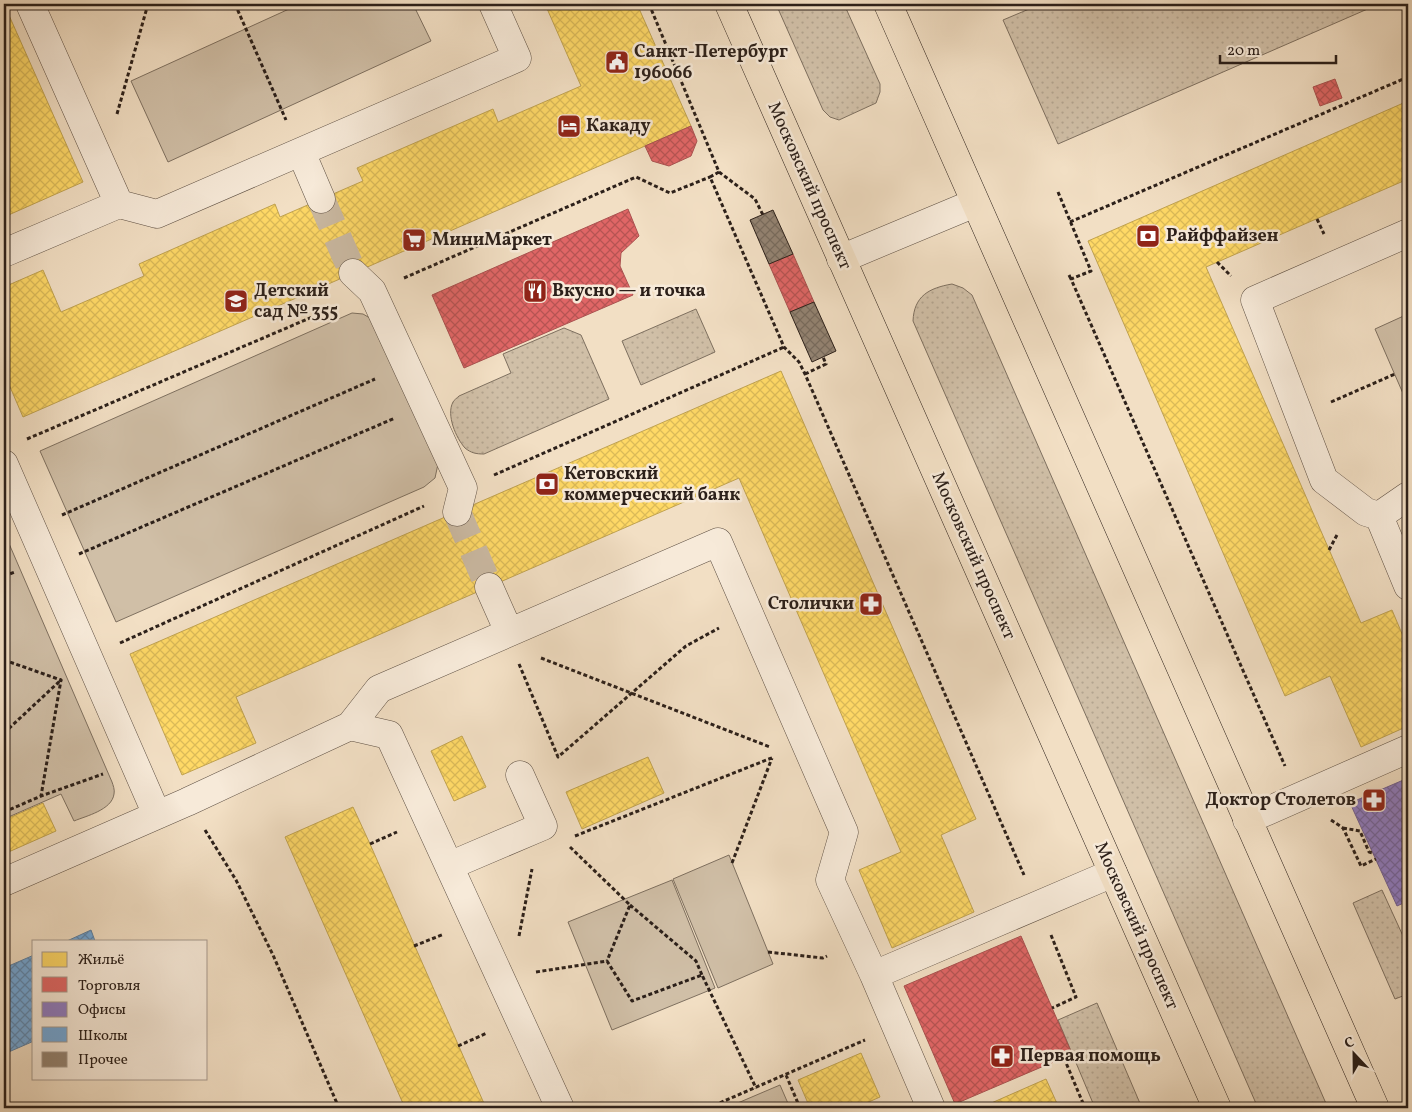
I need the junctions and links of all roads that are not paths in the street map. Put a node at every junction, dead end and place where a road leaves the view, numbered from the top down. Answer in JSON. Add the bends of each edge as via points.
{"nodes":[{"id":1,"x":30,"y":4,"type":"edge"},
{"id":2,"x":493,"y":4,"type":"edge"},
{"id":3,"x":729,"y":4,"type":"edge"},
{"id":4,"x":888,"y":4,"type":"edge"},
{"id":5,"x":301,"y":152,"type":"junction"},
{"id":6,"x":321,"y":199,"type":"tunnel mouth"},
{"id":7,"x":975,"y":203,"type":"junction"},
{"id":8,"x":119,"y":204,"type":"junction"},
{"id":9,"x":1408,"y":233,"type":"edge"},
{"id":10,"x":4,"y":253,"type":"edge"},
{"id":11,"x":842,"y":259,"type":"junction"},
{"id":12,"x":352,"y":273,"type":"tunnel mouth"},
{"id":13,"x":4,"y":464,"type":"edge"},
{"id":14,"x":1408,"y":496,"type":"edge"},
{"id":15,"x":457,"y":512,"type":"tunnel mouth"},
{"id":16,"x":1379,"y":516,"type":"junction"},
{"id":17,"x":1408,"y":586,"type":"edge"},
{"id":18,"x":489,"y":587,"type":"tunnel mouth"},
{"id":19,"x":509,"y":637,"type":"junction"},
{"id":20,"x":350,"y":726,"type":"junction"},
{"id":21,"x":1408,"y":749,"type":"edge"},
{"id":22,"x":520,"y":775,"type":"dead end"},
{"id":23,"x":157,"y":816,"type":"junction"},
{"id":24,"x":1247,"y":820,"type":"junction"},
{"id":25,"x":449,"y":866,"type":"junction"},
{"id":26,"x":1112,"y":873,"type":"junction"},
{"id":27,"x":4,"y":882,"type":"edge"},
{"id":28,"x":874,"y":974,"type":"junction"},
{"id":29,"x":560,"y":1108,"type":"edge"},
{"id":30,"x":931,"y":1108,"type":"edge"},
{"id":31,"x":1217,"y":1108,"type":"edge"},
{"id":32,"x":1374,"y":1108,"type":"edge"}],
"edges":[{"from":1,"to":8,"type":"lane"},
{"from":2,"to":5,"type":"lane","via":[[517,58]]},
{"from":3,"to":11,"type":"main road","name":"Московский проспект"},
{"from":4,"to":7,"type":"main road"},
{"from":5,"to":6,"type":"lane"},
{"from":5,"to":8,"type":"lane","via":[[157,214]]},
{"from":7,"to":11,"type":"lane"},
{"from":7,"to":24,"type":"main road"},
{"from":8,"to":10,"type":"lane"},
{"from":9,"to":16,"type":"lane","via":[[1255,300],[1324,480],[1366,512]]},
{"from":11,"to":26,"type":"main road","name":"Московский проспект"},
{"from":12,"to":15,"type":"lane","via":[[372,291],[463,488]]},
{"from":13,"to":23,"type":"lane"},
{"from":14,"to":16,"type":"lane"},
{"from":16,"to":17,"type":"lane"},
{"from":18,"to":19,"type":"lane"},
{"from":19,"to":20,"type":"lane","via":[[379,689]]},
{"from":19,"to":28,"type":"lane","via":[[718,542],[749,612],[793,746],[844,832],[830,880]]},
{"from":20,"to":23,"type":"lane"},
{"from":20,"to":25,"type":"lane","via":[[389,735]]},
{"from":21,"to":24,"type":"lane"},
{"from":22,"to":25,"type":"lane","via":[[543,826]]},
{"from":23,"to":27,"type":"lane"},
{"from":24,"to":32,"type":"main road"},
{"from":25,"to":29,"type":"lane"},
{"from":26,"to":28,"type":"lane"},
{"from":26,"to":31,"type":"main road","name":"Московский проспект"},
{"from":28,"to":30,"type":"lane"}]}
